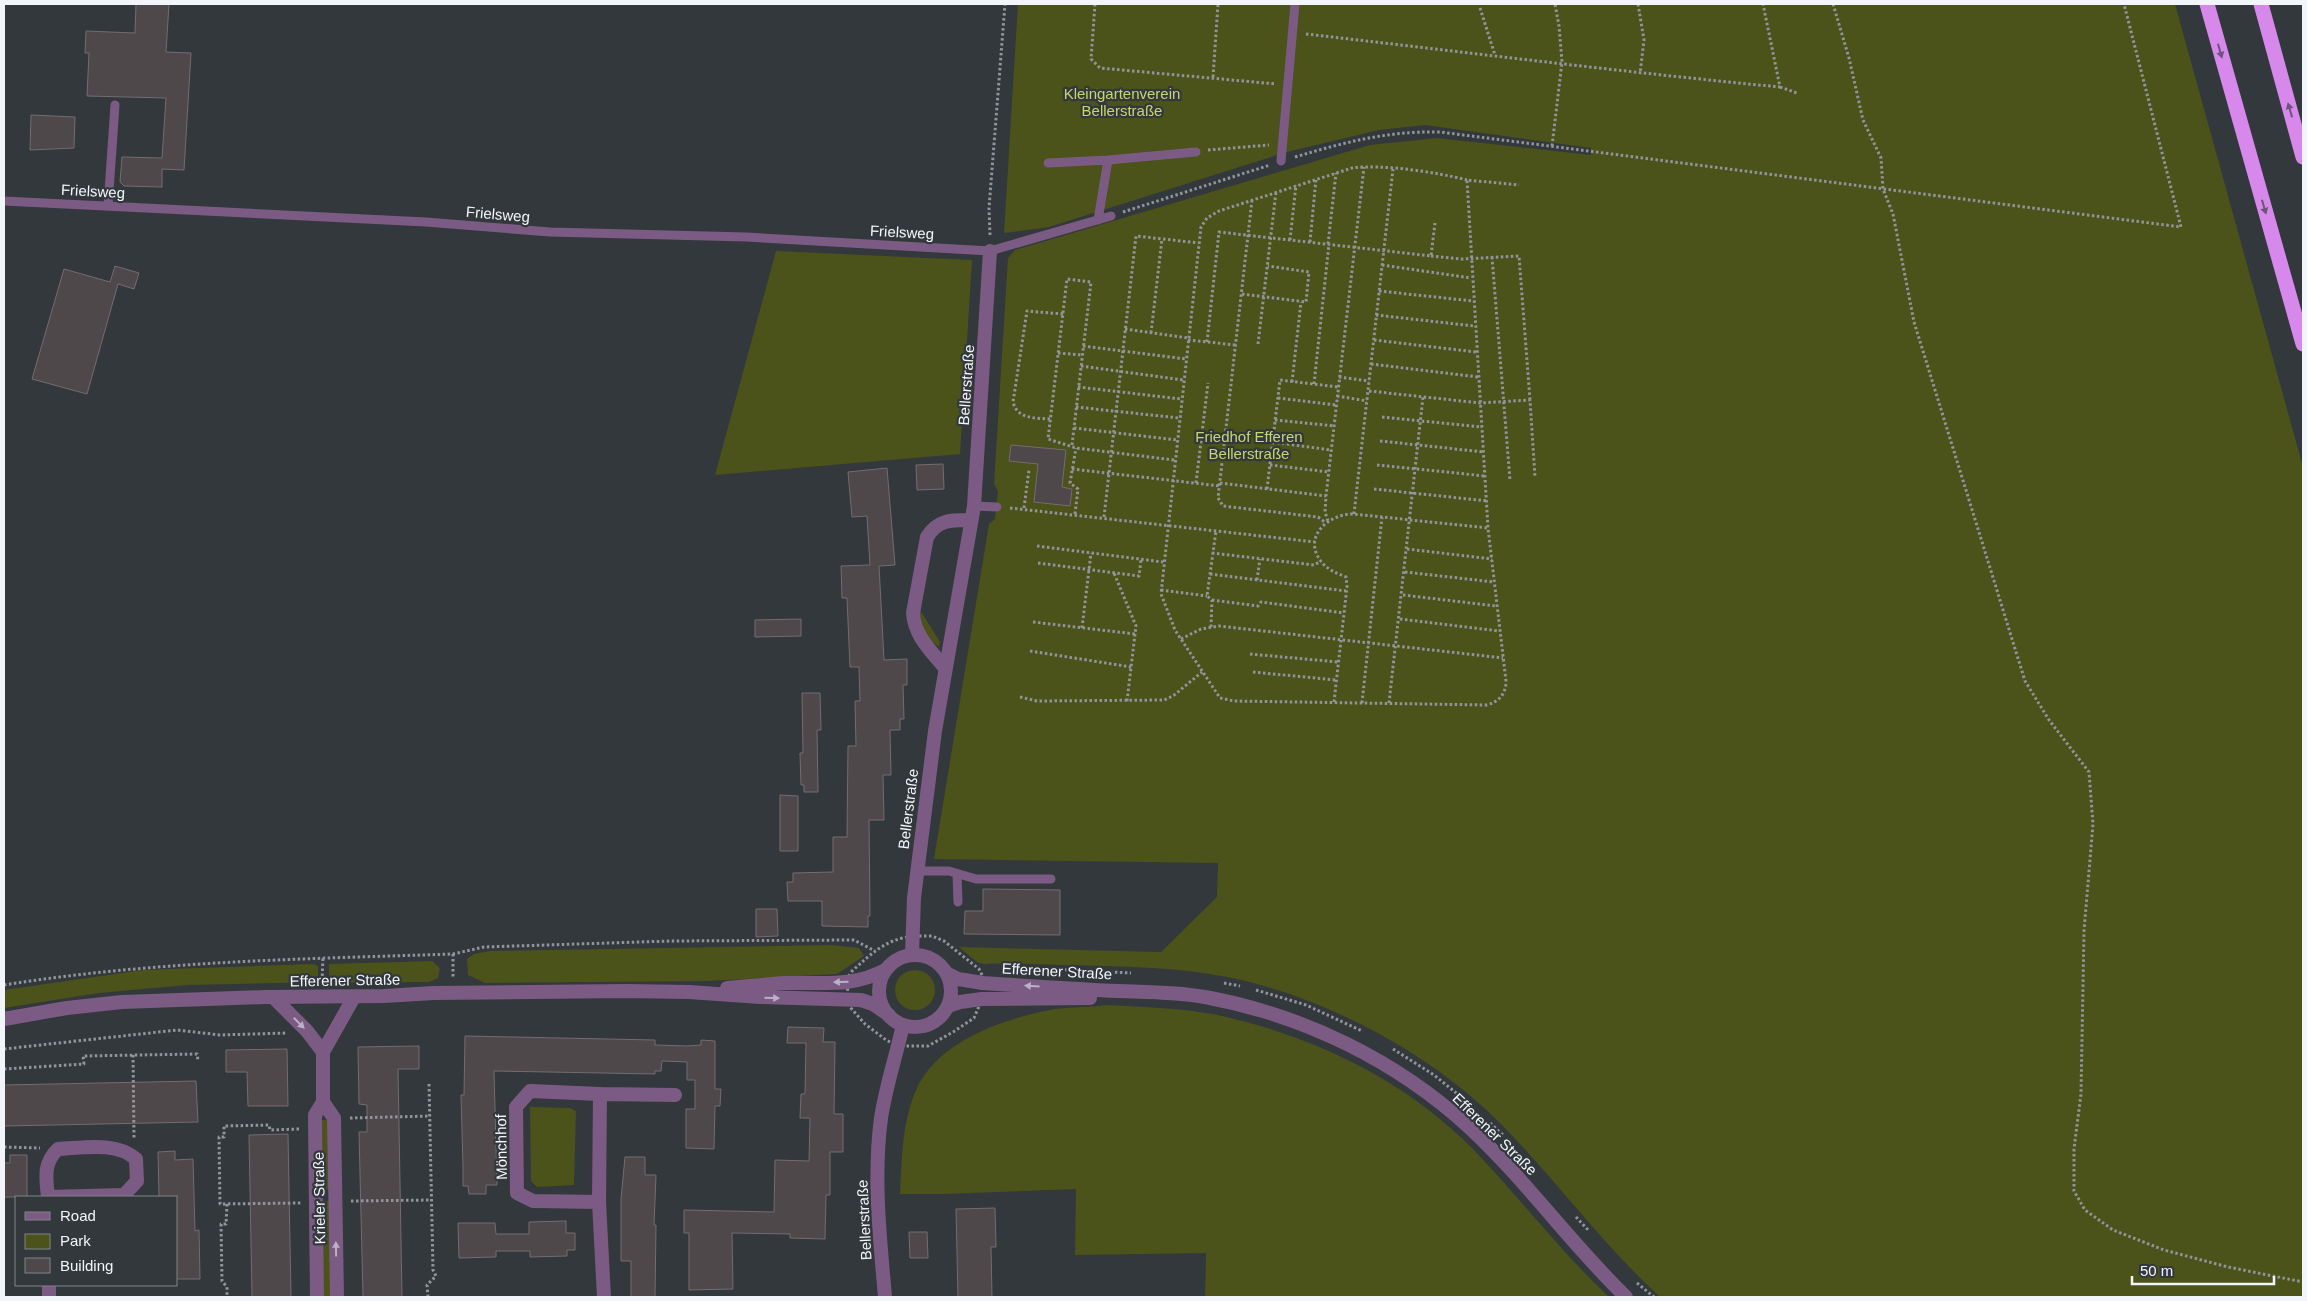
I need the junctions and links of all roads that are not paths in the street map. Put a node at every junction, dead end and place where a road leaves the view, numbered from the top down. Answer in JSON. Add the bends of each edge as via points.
{"nodes":[{"id":1,"x":1294,"y":4,"type":"edge"},
{"id":2,"x":2207,"y":4,"type":"edge"},
{"id":3,"x":2261,"y":4,"type":"edge"},
{"id":4,"x":115,"y":105,"type":"dead end"},
{"id":5,"x":1196,"y":152,"type":"road end"},
{"id":6,"x":2303,"y":157,"type":"edge"},
{"id":7,"x":1108,"y":160,"type":"junction"},
{"id":8,"x":1281,"y":161,"type":"road end"},
{"id":9,"x":1048,"y":163,"type":"dead end"},
{"id":10,"x":4,"y":201,"type":"edge"},
{"id":11,"x":108,"y":206,"type":"junction"},
{"id":12,"x":1111,"y":216,"type":"road end"},
{"id":13,"x":1098,"y":220,"type":"junction"},
{"id":14,"x":990,"y":251,"type":"junction"},
{"id":15,"x":2303,"y":344,"type":"edge"},
{"id":16,"x":997,"y":507,"type":"road end"},
{"id":17,"x":973,"y":513,"type":"junction"},
{"id":18,"x":945,"y":668,"type":"junction"},
{"id":19,"x":917,"y":871,"type":"junction"},
{"id":20,"x":958,"y":874,"type":"junction"},
{"id":21,"x":1051,"y":880,"type":"dead end"},
{"id":22,"x":958,"y":902,"type":"dead end"},
{"id":23,"x":912,"y":955,"type":"junction"},
{"id":24,"x":887,"y":969,"type":"junction"},
{"id":25,"x":946,"y":973,"type":"junction"},
{"id":26,"x":689,"y":992,"type":"junction"},
{"id":27,"x":1168,"y":993,"type":"junction"},
{"id":28,"x":273,"y":997,"type":"junction"},
{"id":29,"x":354,"y":997,"type":"junction"},
{"id":30,"x":948,"y":1006,"type":"junction"},
{"id":31,"x":890,"y":1016,"type":"junction"},
{"id":32,"x":4,"y":1019,"type":"edge"},
{"id":33,"x":904,"y":1025,"type":"junction"},
{"id":34,"x":323,"y":1052,"type":"junction"},
{"id":35,"x":600,"y":1094,"type":"junction"},
{"id":36,"x":674,"y":1095,"type":"dead end"},
{"id":37,"x":323,"y":1102,"type":"junction"},
{"id":38,"x":134,"y":1193,"type":"edge"},
{"id":39,"x":48,"y":1196,"type":"edge"},
{"id":40,"x":86,"y":1196,"type":"edge"},
{"id":41,"x":599,"y":1202,"type":"junction"},
{"id":42,"x":317,"y":1297,"type":"edge"},
{"id":43,"x":337,"y":1297,"type":"edge"},
{"id":44,"x":604,"y":1297,"type":"edge"},
{"id":45,"x":885,"y":1297,"type":"edge"},
{"id":46,"x":1626,"y":1297,"type":"edge"}],
"edges":[{"from":1,"to":8,"type":"lane"},
{"from":2,"to":15,"type":"highway","one_way":true},
{"from":6,"to":3,"type":"highway","one_way":true},
{"from":4,"to":11,"type":"lane"},
{"from":5,"to":7,"type":"lane"},
{"from":7,"to":9,"type":"lane"},
{"from":7,"to":13,"type":"lane"},
{"from":10,"to":11,"type":"lane","name":"Frielsweg"},
{"from":11,"to":14,"type":"lane","name":"Frielsweg","via":[[426,222],[550,232],[746,237]]},
{"from":12,"to":13,"type":"lane","name":"Frielsweg"},
{"from":13,"to":14,"type":"lane","name":"Frielsweg"},
{"from":14,"to":17,"type":"street","name":"Bellerstraße"},
{"from":16,"to":17,"type":"lane"},
{"from":17,"to":18,"type":"street","name":"Bellerstraße"},
{"from":17,"to":18,"type":"street","via":[[932,528],[927,537],[913,613],[914,625]]},
{"from":18,"to":19,"type":"street","name":"Bellerstraße"},
{"from":19,"to":20,"type":"lane"},
{"from":19,"to":23,"type":"street","name":"Bellerstraße"},
{"from":20,"to":21,"type":"lane","via":[[976,879]]},
{"from":20,"to":22,"type":"lane"},
{"from":23,"to":24,"type":"street"},
{"from":23,"to":25,"type":"street","via":[[932,959]]},
{"from":24,"to":26,"type":"street","name":"Efferener Straße","one_way":true,"via":[[864,980],[847,982],[782,983]]},
{"from":24,"to":31,"type":"street","via":[[882,978],[880,998]]},
{"from":27,"to":25,"type":"street","name":"Efferener Straße","one_way":true,"via":[[983,983],[958,979]]},
{"from":25,"to":30,"type":"street","via":[[951,989]]},
{"from":26,"to":29,"type":"street","name":"Efferener Straße","via":[[453,993]]},
{"from":26,"to":31,"type":"street","name":"Efferener Straße","one_way":true,"via":[[847,999],[873,1004]]},
{"from":27,"to":30,"type":"street","name":"Efferener Straße","via":[[982,1000]]},
{"from":27,"to":46,"type":"street","name":"Efferener Straße","via":[[1205,997],[1300,1023],[1357,1048],[1409,1080],[1470,1128]]},
{"from":28,"to":29,"type":"street","name":"Efferener Straße"},
{"from":28,"to":32,"type":"street","name":"Efferener Straße","via":[[122,1002]]},
{"from":28,"to":34,"type":"street","one_way":true},
{"from":29,"to":34,"type":"street","name":"Krieler Straße"},
{"from":30,"to":33,"type":"street","via":[[942,1015],[924,1026]]},
{"from":31,"to":33,"type":"street"},
{"from":33,"to":45,"type":"street","name":"Bellerstraße","via":[[887,1087],[878,1147],[878,1207]]},
{"from":34,"to":37,"type":"street","name":"Krieler Straße"},
{"from":35,"to":36,"type":"street","name":"Mönchhof"},
{"from":35,"to":41,"type":"street"},
{"from":35,"to":41,"type":"street","name":"Mönchhof","via":[[530,1091],[516,1107],[517,1194],[533,1201]]},
{"from":37,"to":42,"type":"street","name":"Krieler Straße","via":[[315,1115]]},
{"from":43,"to":37,"type":"street","name":"Krieler Straße","one_way":true,"via":[[334,1118]]},
{"from":38,"to":39,"type":"street","via":[[136,1158],[128,1152],[117,1148],[58,1149],[50,1156],[46,1167]]},
{"from":38,"to":40,"type":"street"},
{"from":41,"to":44,"type":"street"}]}
